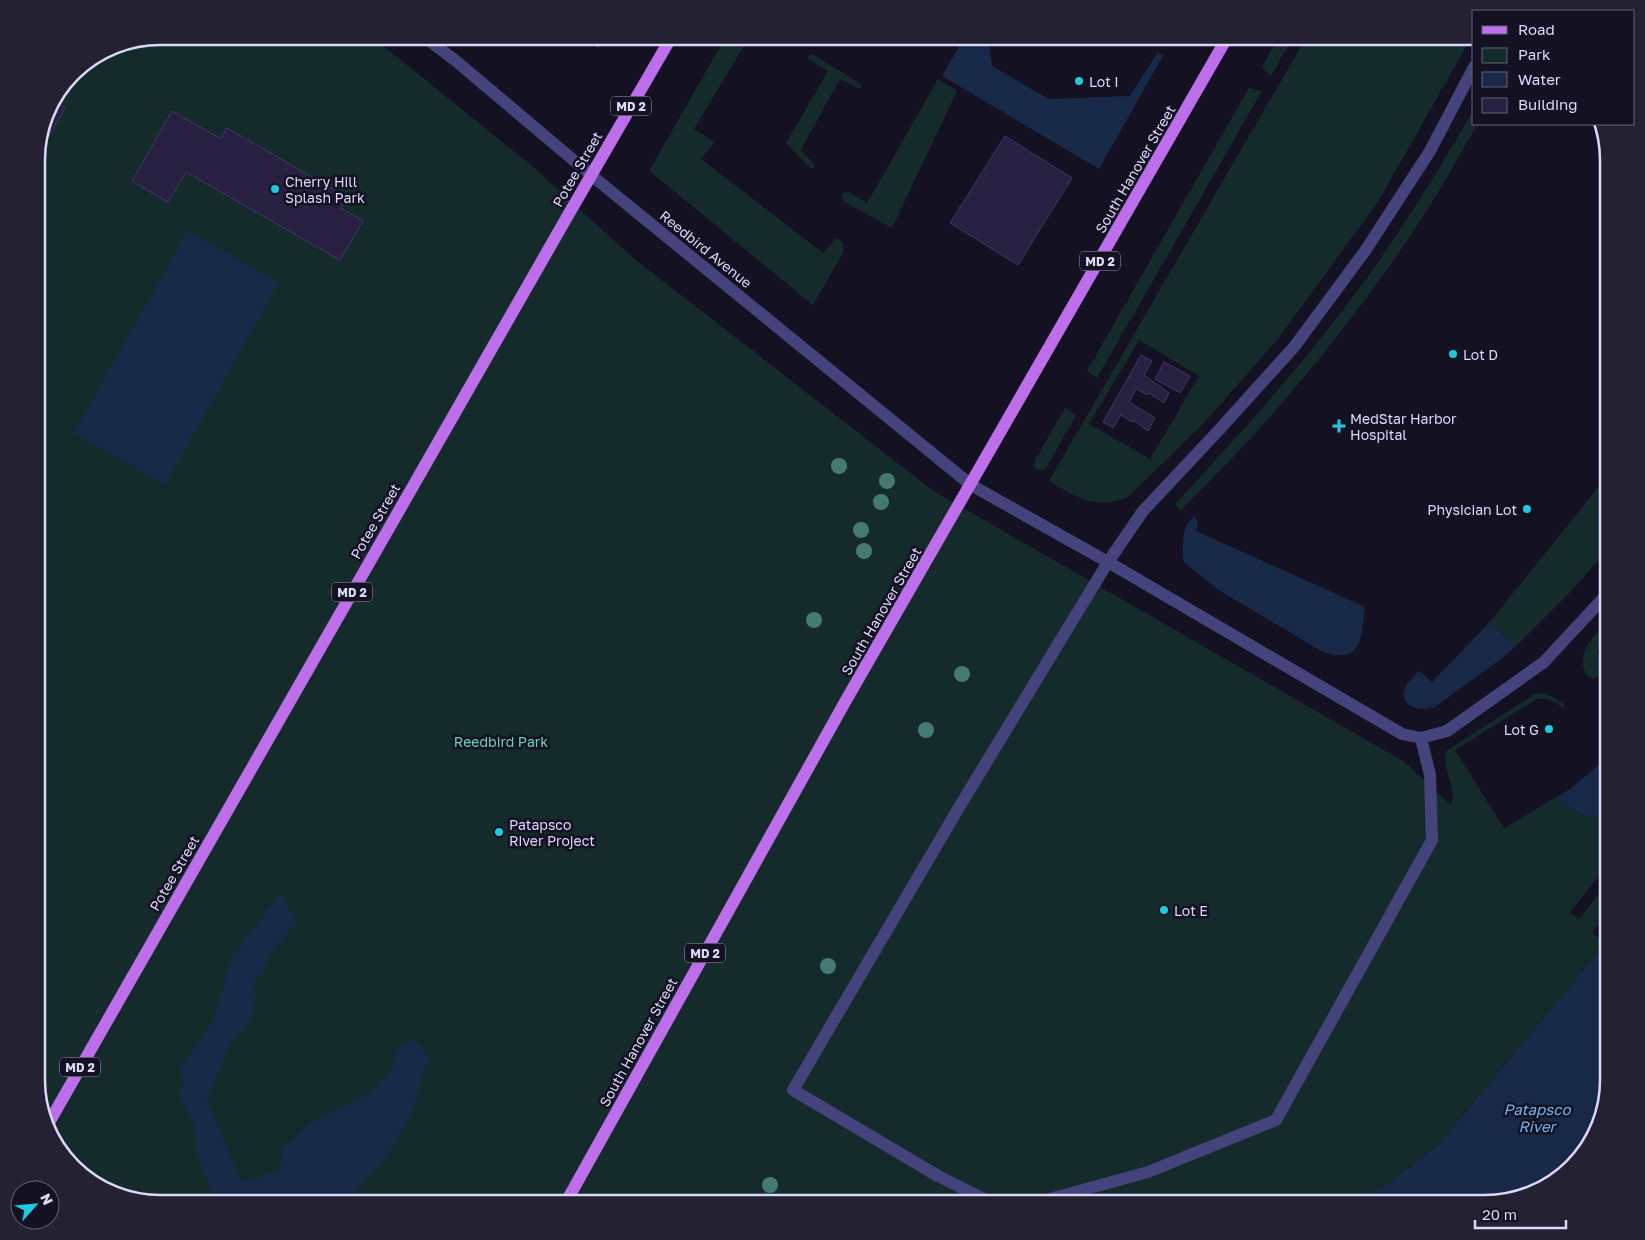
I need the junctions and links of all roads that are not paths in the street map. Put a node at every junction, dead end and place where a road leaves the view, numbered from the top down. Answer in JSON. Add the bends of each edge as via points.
{"nodes":[{"id":1,"x":434,"y":45,"type":"edge"},
{"id":2,"x":667,"y":45,"type":"edge"},
{"id":3,"x":1223,"y":45,"type":"edge"},
{"id":4,"x":1472,"y":71,"type":"edge"},
{"id":5,"x":591,"y":175,"type":"junction"},
{"id":6,"x":971,"y":485,"type":"junction"},
{"id":7,"x":1108,"y":562,"type":"junction"},
{"id":8,"x":1600,"y":602,"type":"edge"},
{"id":9,"x":1421,"y":738,"type":"junction"},
{"id":10,"x":52,"y":1118,"type":"edge"},
{"id":11,"x":570,"y":1195,"type":"edge"},
{"id":12,"x":976,"y":1195,"type":"edge"},
{"id":13,"x":1065,"y":1195,"type":"edge"}],
"edges":[{"from":1,"to":5,"type":"street","name":"Reedbird Avenue"},
{"from":2,"to":5,"type":"main road","name":"Potee Street","number":"MD 2"},
{"from":3,"to":6,"type":"main road","name":"South Hanover Street","number":"MD 2"},
{"from":4,"to":7,"type":"street","via":[[1430,151],[1365,251],[1294,347],[1142,511]]},
{"from":5,"to":6,"type":"street","name":"Reedbird Avenue"},
{"from":5,"to":10,"type":"main road","name":"Potee Street","number":"MD 2"},
{"from":6,"to":7,"type":"street","name":"Reedbird Avenue"},
{"from":6,"to":11,"type":"main road","name":"South Hanover Street","number":"MD 2","via":[[840,711]]},
{"from":7,"to":9,"type":"street","name":"Reedbird Avenue","via":[[1402,734]]},
{"from":7,"to":12,"type":"street","via":[[793,1090]]},
{"from":8,"to":9,"type":"street","via":[[1544,662],[1447,731]]},
{"from":9,"to":13,"type":"street","via":[[1430,775],[1432,840],[1276,1120],[1148,1172]]}]}
